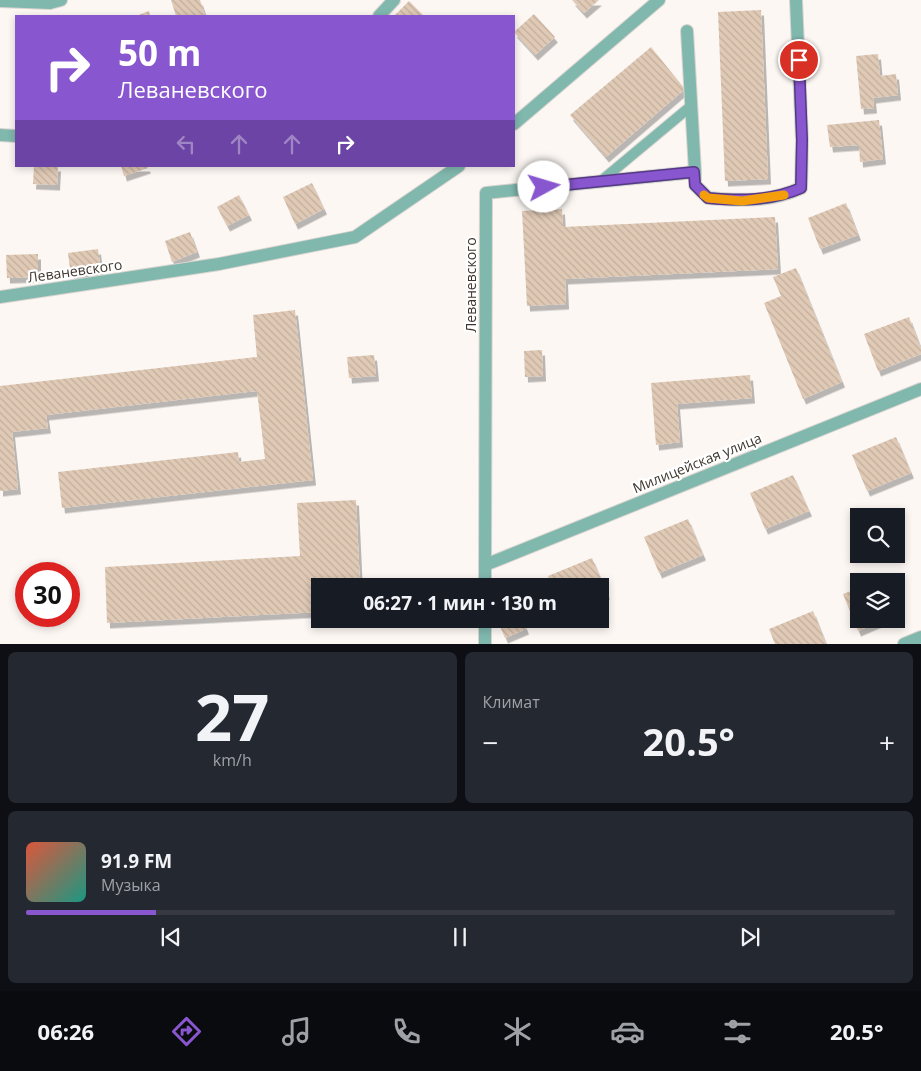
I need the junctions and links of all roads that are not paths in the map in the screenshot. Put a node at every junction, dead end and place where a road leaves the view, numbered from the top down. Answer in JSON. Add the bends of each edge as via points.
{"nodes":[{"id":1,"x":61,"y":0,"type":"edge"},
{"id":2,"x":394,"y":0,"type":"edge"},
{"id":3,"x":659,"y":0,"type":"edge"},
{"id":4,"x":796,"y":0,"type":"edge"},
{"id":5,"x":0,"y":2,"type":"edge"},
{"id":6,"x":380,"y":15,"type":"edge"},
{"id":7,"x":687,"y":31,"type":"dead end"},
{"id":8,"x":691,"y":106,"type":"junction"},
{"id":9,"x":515,"y":123,"type":"edge"},
{"id":10,"x":0,"y":135,"type":"edge"},
{"id":11,"x":15,"y":136,"type":"edge"},
{"id":12,"x":458,"y":167,"type":"edge"},
{"id":13,"x":694,"y":172,"type":"junction"},
{"id":14,"x":601,"y":181,"type":"junction"},
{"id":15,"x":0,"y":297,"type":"edge"},
{"id":16,"x":921,"y":389,"type":"edge"},
{"id":17,"x":485,"y":566,"type":"junction"},
{"id":18,"x":485,"y":578,"type":"edge"},
{"id":19,"x":485,"y":628,"type":"edge"},
{"id":20,"x":921,"y":637,"type":"edge"},
{"id":21,"x":485,"y":644,"type":"edge"},
{"id":22,"x":904,"y":644,"type":"edge"}],
"edges":[{"from":1,"to":5,"type":"street","via":[[50,3]]},
{"from":2,"to":6,"type":"street"},
{"from":3,"to":9,"type":"street"},
{"from":4,"to":13,"type":"street","via":[[801,188],[784,195],[742,201],[708,198],[695,185]]},
{"from":7,"to":8,"type":"street"},
{"from":8,"to":13,"type":"street"},
{"from":8,"to":14,"type":"lane"},
{"from":10,"to":11,"type":"street"},
{"from":12,"to":15,"type":"street","name":"Леваневского","via":[[355,238],[219,264]]},
{"from":13,"to":14,"type":"street","name":"Леваневского"},
{"from":14,"to":17,"type":"street","name":"Леваневского","via":[[486,192]]},
{"from":16,"to":17,"type":"street","name":"Милицейская улица"},
{"from":17,"to":18,"type":"street","name":"Леваневского"},
{"from":19,"to":21,"type":"street"},
{"from":20,"to":22,"type":"street"}]}
